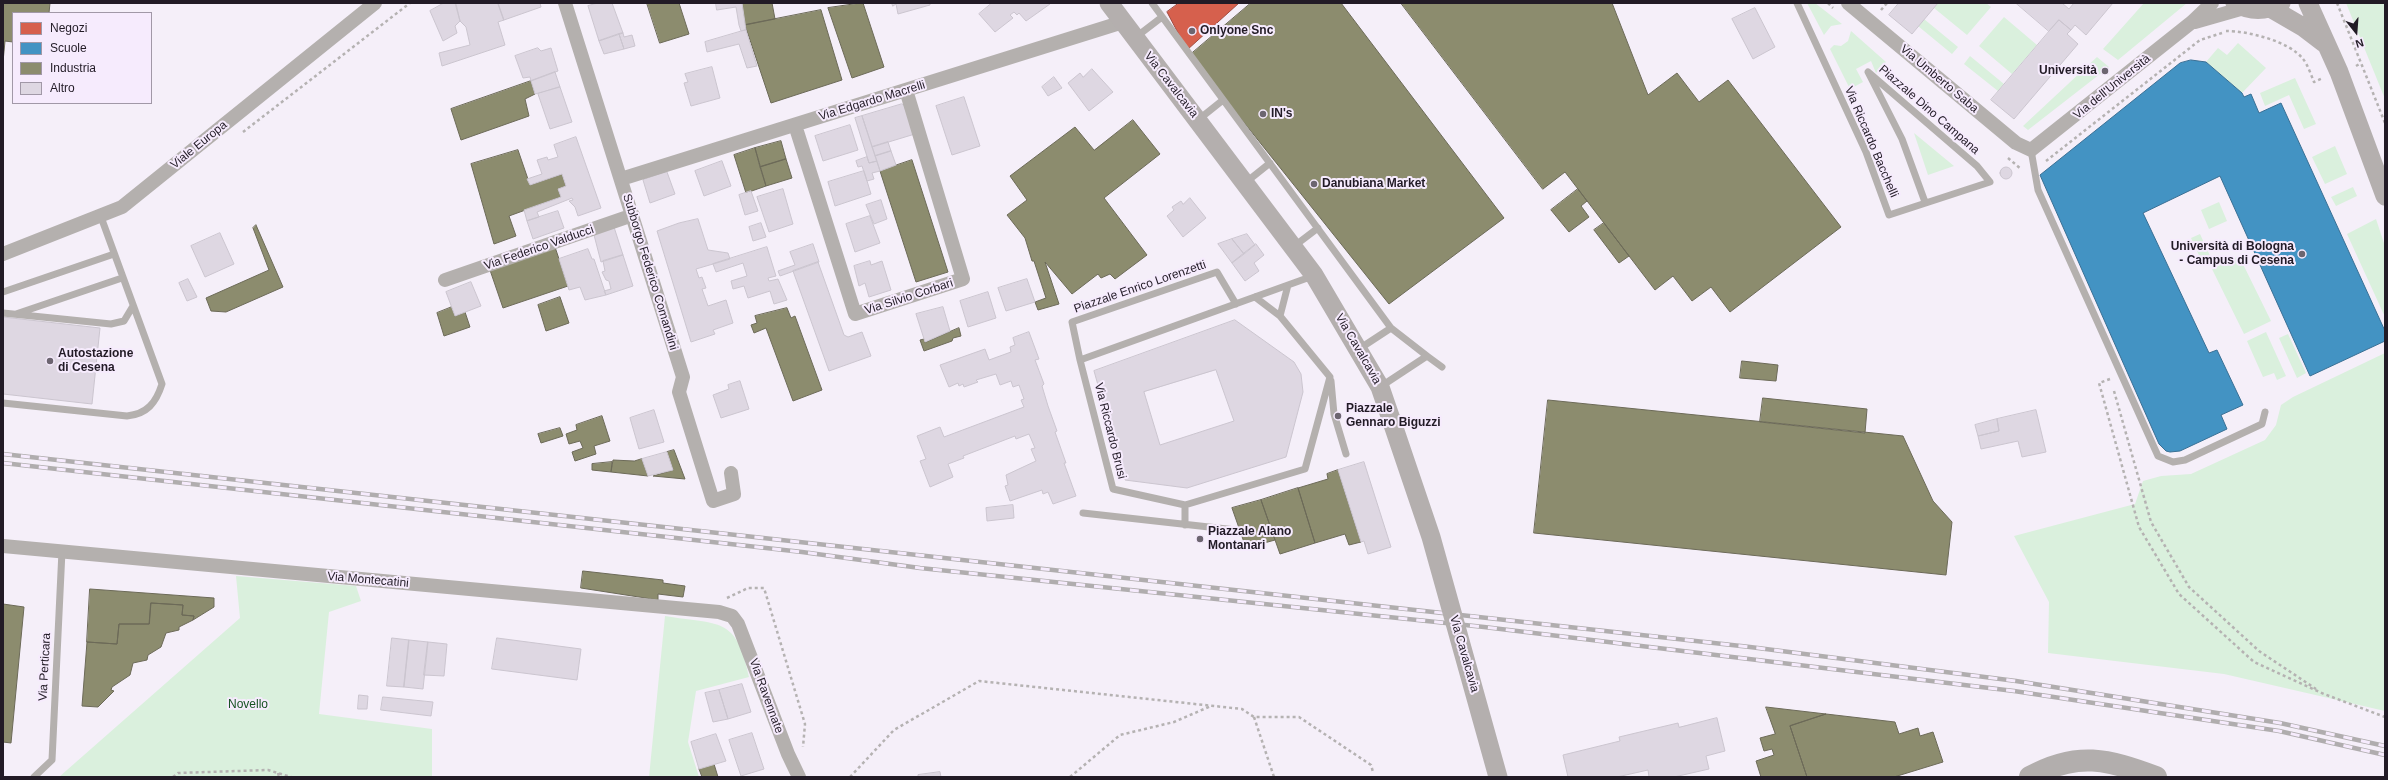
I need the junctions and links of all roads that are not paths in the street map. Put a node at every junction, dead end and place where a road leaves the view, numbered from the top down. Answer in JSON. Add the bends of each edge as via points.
{"nodes":[{"id":1,"x":375,"y":3,"type":"edge"},
{"id":2,"x":565,"y":3,"type":"edge"},
{"id":3,"x":1108,"y":3,"type":"edge"},
{"id":4,"x":1152,"y":3,"type":"edge"},
{"id":5,"x":1797,"y":3,"type":"edge"},
{"id":6,"x":1848,"y":3,"type":"edge"},
{"id":7,"x":2212,"y":3,"type":"edge"},
{"id":8,"x":2308,"y":3,"type":"edge"},
{"id":9,"x":2240,"y":5,"type":"edge"},
{"id":10,"x":2276,"y":6,"type":"edge"},
{"id":11,"x":1863,"y":8,"type":"edge"},
{"id":12,"x":1162,"y":17,"type":"junction"},
{"id":13,"x":1123,"y":22,"type":"junction"},
{"id":14,"x":2192,"y":22,"type":"junction"},
{"id":15,"x":1134,"y":38,"type":"junction"},
{"id":16,"x":2327,"y":45,"type":"junction"},
{"id":17,"x":906,"y":90,"type":"junction"},
{"id":18,"x":1223,"y":100,"type":"junction"},
{"id":19,"x":1198,"y":120,"type":"junction"},
{"id":20,"x":795,"y":125,"type":"junction"},
{"id":21,"x":2031,"y":150,"type":"junction"},
{"id":22,"x":1270,"y":163,"type":"junction"},
{"id":23,"x":621,"y":179,"type":"junction"},
{"id":24,"x":1990,"y":182,"type":"joint"},
{"id":25,"x":1244,"y":183,"type":"junction"},
{"id":26,"x":2385,"y":196,"type":"edge"},
{"id":27,"x":1925,"y":202,"type":"junction"},
{"id":28,"x":633,"y":215,"type":"junction"},
{"id":29,"x":101,"y":216,"type":"junction"},
{"id":30,"x":1318,"y":228,"type":"junction"},
{"id":31,"x":1293,"y":247,"type":"junction"},
{"id":32,"x":3,"y":254,"type":"edge"},
{"id":33,"x":114,"y":254,"type":"junction"},
{"id":34,"x":1314,"y":275,"type":"junction"},
{"id":35,"x":122,"y":278,"type":"junction"},
{"id":36,"x":445,"y":280,"type":"dead end"},
{"id":37,"x":1288,"y":285,"type":"junction"},
{"id":38,"x":3,"y":292,"type":"edge"},
{"id":39,"x":1255,"y":297,"type":"junction"},
{"id":40,"x":1236,"y":304,"type":"junction"},
{"id":41,"x":133,"y":306,"type":"junction"},
{"id":42,"x":3,"y":313,"type":"edge"},
{"id":43,"x":14,"y":315,"type":"junction"},
{"id":44,"x":1280,"y":316,"type":"junction"},
{"id":45,"x":1391,"y":328,"type":"junction"},
{"id":46,"x":1359,"y":349,"type":"junction"},
{"id":47,"x":1427,"y":356,"type":"junction"},
{"id":48,"x":1080,"y":360,"type":"junction"},
{"id":49,"x":1442,"y":367,"type":"dead end"},
{"id":50,"x":1330,"y":377,"type":"junction"},
{"id":51,"x":1380,"y":387,"type":"junction"},
{"id":52,"x":3,"y":403,"type":"edge"},
{"id":53,"x":2265,"y":412,"type":"dead end"},
{"id":54,"x":1346,"y":454,"type":"dead end"},
{"id":55,"x":731,"y":473,"type":"dead end"},
{"id":56,"x":1185,"y":505,"type":"junction"},
{"id":57,"x":1083,"y":513,"type":"dead end"},
{"id":58,"x":1185,"y":525,"type":"junction"},
{"id":59,"x":1236,"y":530,"type":"dead end"},
{"id":60,"x":3,"y":546,"type":"edge"},
{"id":61,"x":62,"y":551,"type":"junction"},
{"id":62,"x":732,"y":616,"type":"joint"},
{"id":63,"x":34,"y":777,"type":"edge"},
{"id":64,"x":799,"y":777,"type":"edge"},
{"id":65,"x":1498,"y":777,"type":"edge"},
{"id":66,"x":2030,"y":777,"type":"edge"},
{"id":67,"x":2156,"y":777,"type":"edge"}],
"edges":[{"from":1,"to":29,"type":"street","name":"Viale Europa","via":[[122,207]]},
{"from":2,"to":23,"type":"street","name":"Subborgo Federico Comandini"},
{"from":3,"to":13,"type":"main road","name":"Via Cavalcavia"},
{"from":4,"to":12,"type":"lane"},
{"from":5,"to":27,"type":"lane","name":"Via Riccardo Bacchelli","via":[[1866,152],[1889,215]]},
{"from":6,"to":11,"type":"street","name":"Via Umberto Saba"},
{"from":7,"to":14,"type":"street","name":"Via dell'Università"},
{"from":8,"to":16,"type":"main road"},
{"from":9,"to":10,"type":"main road","via":[[2255,11]]},
{"from":9,"to":14,"type":"street"},
{"from":10,"to":16,"type":"main road"},
{"from":11,"to":21,"type":"street","name":"Via Umberto Saba","via":[[2016,143]]},
{"from":12,"to":15,"type":"lane"},
{"from":12,"to":18,"type":"lane"},
{"from":13,"to":15,"type":"main road","name":"Via Cavalcavia"},
{"from":13,"to":17,"type":"street","name":"Via Edgardo Macrelli"},
{"from":14,"to":21,"type":"street","name":"Via dell'Università"},
{"from":15,"to":19,"type":"main road","name":"Via Cavalcavia"},
{"from":16,"to":26,"type":"main road"},
{"from":17,"to":20,"type":"street","name":"Via Edgardo Macrelli"},
{"from":17,"to":20,"type":"street","name":"Via Silvio Corbari","via":[[963,279],[855,314]]},
{"from":18,"to":19,"type":"lane"},
{"from":18,"to":22,"type":"lane"},
{"from":19,"to":25,"type":"main road","name":"Via Cavalcavia"},
{"from":20,"to":23,"type":"street","name":"Via Edgardo Macrelli"},
{"from":21,"to":53,"type":"lane","via":[[2038,190],[2158,456],[2173,462],[2185,460],[2262,424]]},
{"from":22,"to":25,"type":"lane"},
{"from":22,"to":30,"type":"lane"},
{"from":23,"to":28,"type":"street","name":"Subborgo Federico Comandini"},
{"from":24,"to":27,"type":"lane","name":"Via Riccardo Bacchelli"},
{"from":24,"to":27,"type":"lane","name":"Piazzale Dino Campana","via":[[1977,166],[1868,72],[1902,139]]},
{"from":25,"to":31,"type":"main road","name":"Via Cavalcavia"},
{"from":28,"to":36,"type":"street","name":"Via Federico Valducci"},
{"from":28,"to":55,"type":"street","name":"Subborgo Federico Comandini","via":[[683,377],[680,392],[713,501],[734,494]]},
{"from":29,"to":32,"type":"street","name":"Viale Europa"},
{"from":29,"to":33,"type":"lane"},
{"from":30,"to":31,"type":"lane"},
{"from":30,"to":45,"type":"lane"},
{"from":31,"to":34,"type":"main road","name":"Via Cavalcavia"},
{"from":33,"to":35,"type":"lane"},
{"from":33,"to":38,"type":"lane"},
{"from":34,"to":37,"type":"lane"},
{"from":34,"to":46,"type":"main road","name":"Via Cavalcavia"},
{"from":35,"to":41,"type":"lane"},
{"from":35,"to":43,"type":"lane"},
{"from":37,"to":39,"type":"lane"},
{"from":37,"to":44,"type":"lane"},
{"from":39,"to":40,"type":"lane"},
{"from":39,"to":44,"type":"lane"},
{"from":40,"to":48,"type":"lane"},
{"from":40,"to":48,"type":"lane","name":"Piazzale Enrico Lorenzetti","via":[[1217,272],[1072,322]]},
{"from":41,"to":43,"type":"lane","via":[[124,321],[111,324]]},
{"from":41,"to":52,"type":"lane","via":[[162,384],[153,404],[140,415],[108,415]]},
{"from":42,"to":43,"type":"lane"},
{"from":44,"to":50,"type":"lane"},
{"from":45,"to":46,"type":"lane"},
{"from":45,"to":47,"type":"lane"},
{"from":46,"to":51,"type":"main road","name":"Via Cavalcavia"},
{"from":47,"to":49,"type":"lane"},
{"from":47,"to":51,"type":"lane"},
{"from":48,"to":56,"type":"lane","name":"Via Riccardo Brusi","via":[[1113,489]]},
{"from":50,"to":54,"type":"lane","via":[[1334,414]]},
{"from":50,"to":56,"type":"lane","name":"Via Riccardo Brusi","via":[[1305,469]]},
{"from":51,"to":65,"type":"main road","name":"Via Cavalcavia","bridge":true,"via":[[1431,537]]},
{"from":56,"to":58,"type":"lane"},
{"from":57,"to":58,"type":"lane"},
{"from":58,"to":59,"type":"lane"},
{"from":60,"to":61,"type":"street","name":"Via Montecatini"},
{"from":61,"to":62,"type":"street","name":"Via Montecatini","via":[[709,611]]},
{"from":61,"to":63,"type":"lane","name":"Via Perticara","via":[[52,760]]},
{"from":62,"to":64,"type":"street","name":"Via Ravennate","via":[[743,634]]},
{"from":66,"to":67,"type":"highway","via":[[2048,767],[2080,759],[2119,763]]}]}
